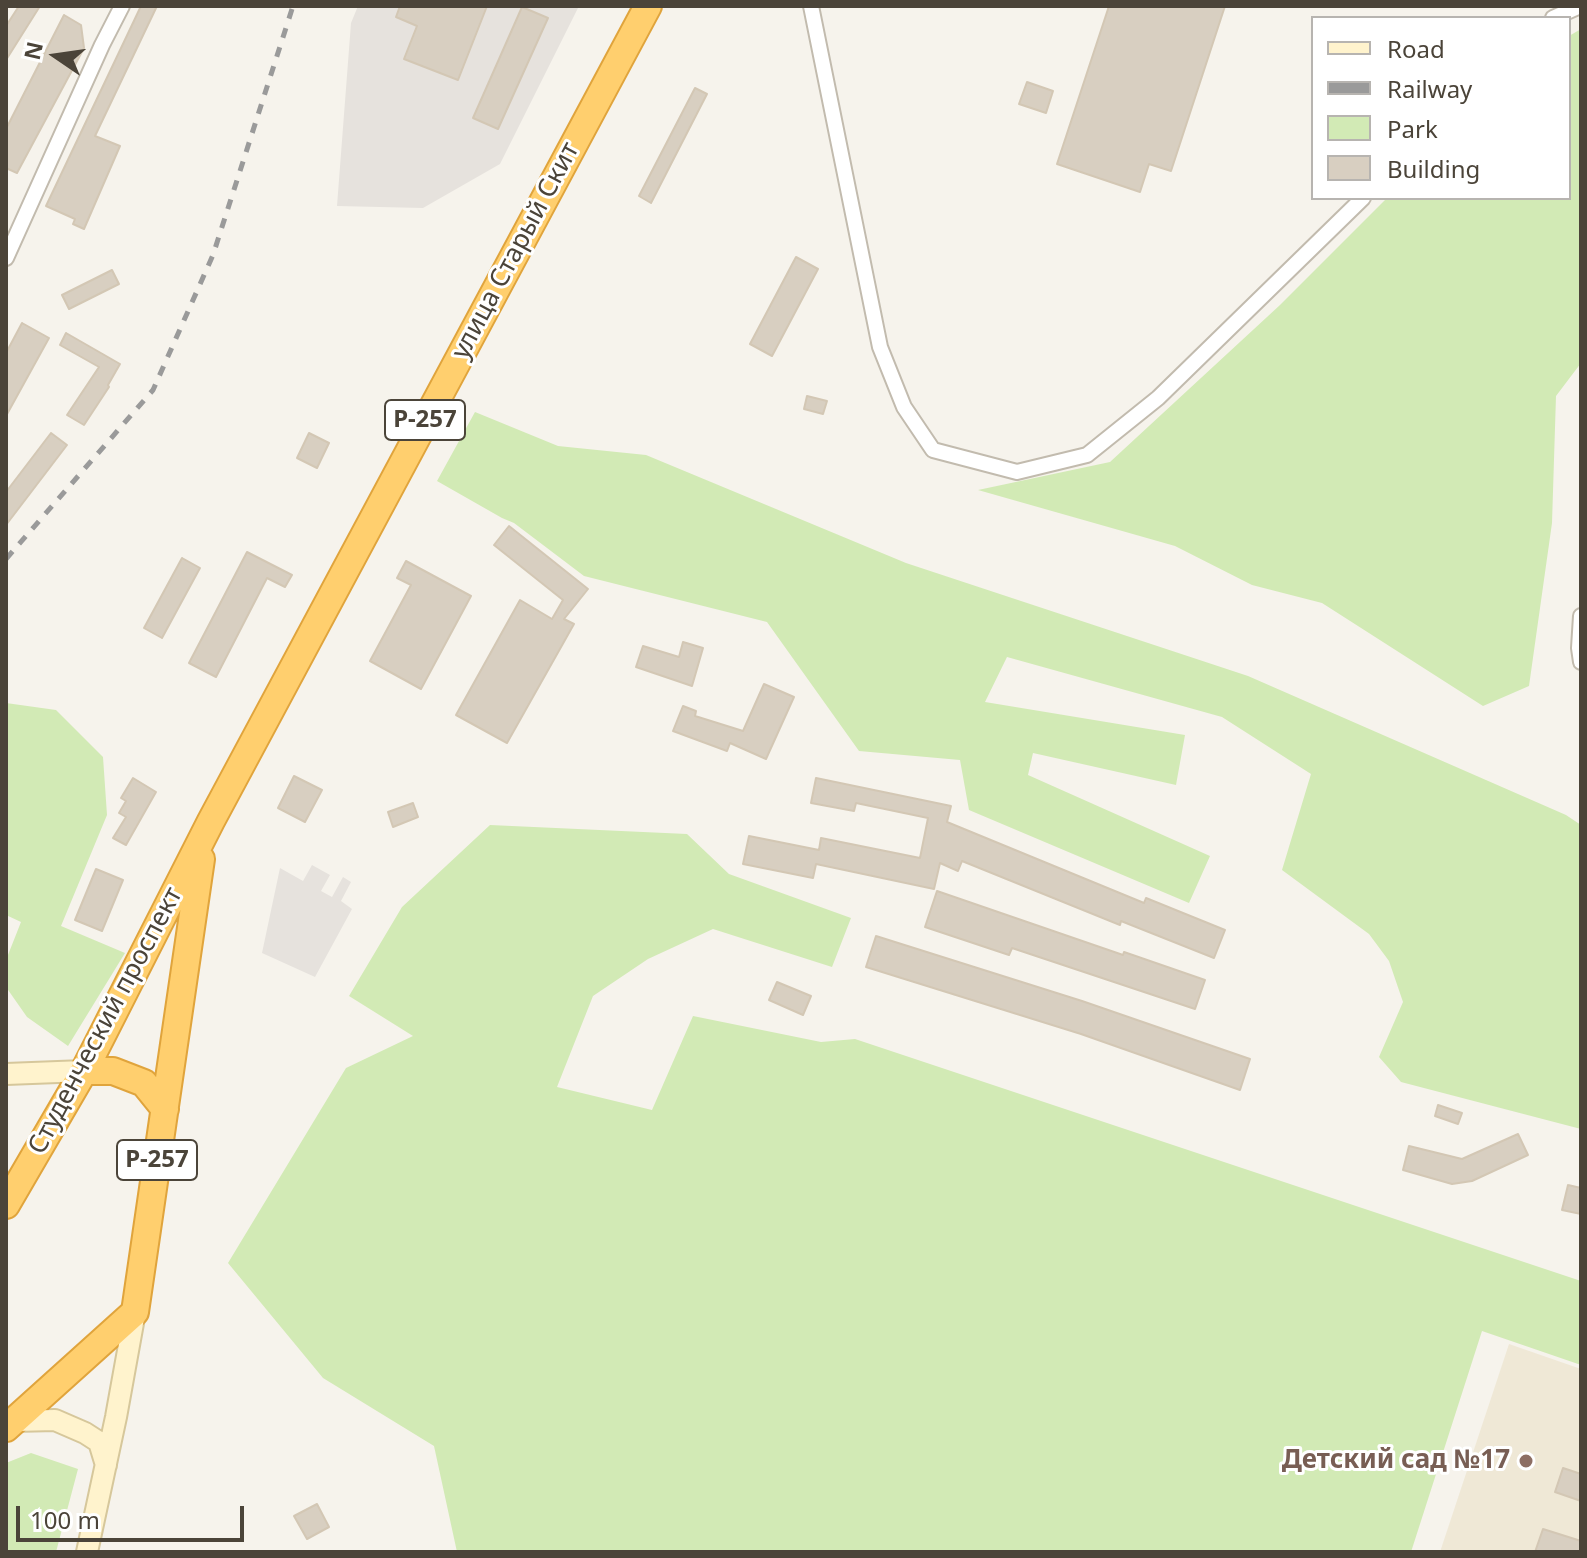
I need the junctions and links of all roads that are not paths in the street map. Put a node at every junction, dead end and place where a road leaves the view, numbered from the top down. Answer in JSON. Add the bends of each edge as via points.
{"nodes":[{"id":1,"x":122,"y":6,"type":"edge"},
{"id":2,"x":648,"y":6,"type":"edge"},
{"id":3,"x":811,"y":6,"type":"edge"},
{"id":4,"x":1580,"y":6,"type":"edge"},
{"id":5,"x":1558,"y":16,"type":"edge"},
{"id":6,"x":1361,"y":200,"type":"edge"},
{"id":7,"x":6,"y":258,"type":"edge"},
{"id":8,"x":1581,"y":616,"type":"edge"},
{"id":9,"x":1581,"y":662,"type":"edge"},
{"id":10,"x":205,"y":836,"type":"junction"},
{"id":11,"x":84,"y":1071,"type":"junction"},
{"id":12,"x":6,"y":1074,"type":"edge"},
{"id":13,"x":165,"y":1109,"type":"junction"},
{"id":14,"x":6,"y":1205,"type":"edge"},
{"id":15,"x":135,"y":1312,"type":"junction"},
{"id":16,"x":10,"y":1425,"type":"edge"},
{"id":17,"x":106,"y":1465,"type":"junction"},
{"id":18,"x":87,"y":1552,"type":"edge"}],
"edges":[{"from":1,"to":7,"type":"street"},
{"from":2,"to":10,"type":"highway","name":"улица Старый Скит","number":"Р-257"},
{"from":3,"to":6,"type":"street","via":[[880,347],[904,407],[933,450],[1017,472],[1087,455],[1158,398]]},
{"from":4,"to":5,"type":"street"},
{"from":8,"to":9,"type":"street"},
{"from":10,"to":11,"type":"highway","name":"Студенческий проспект","number":"Р-257"},
{"from":10,"to":13,"type":"highway","number":"Р-257"},
{"from":11,"to":12,"type":"main road"},
{"from":11,"to":13,"type":"highway","number":"Р-257","via":[[113,1071],[144,1083]]},
{"from":11,"to":14,"type":"highway","name":"Студенческий проспект","number":"Р-257"},
{"from":13,"to":15,"type":"highway","number":"Р-257"},
{"from":15,"to":16,"type":"highway"},
{"from":15,"to":17,"type":"main road"},
{"from":16,"to":17,"type":"main road","via":[[55,1420],[99,1442]]},
{"from":17,"to":18,"type":"main road"}]}
